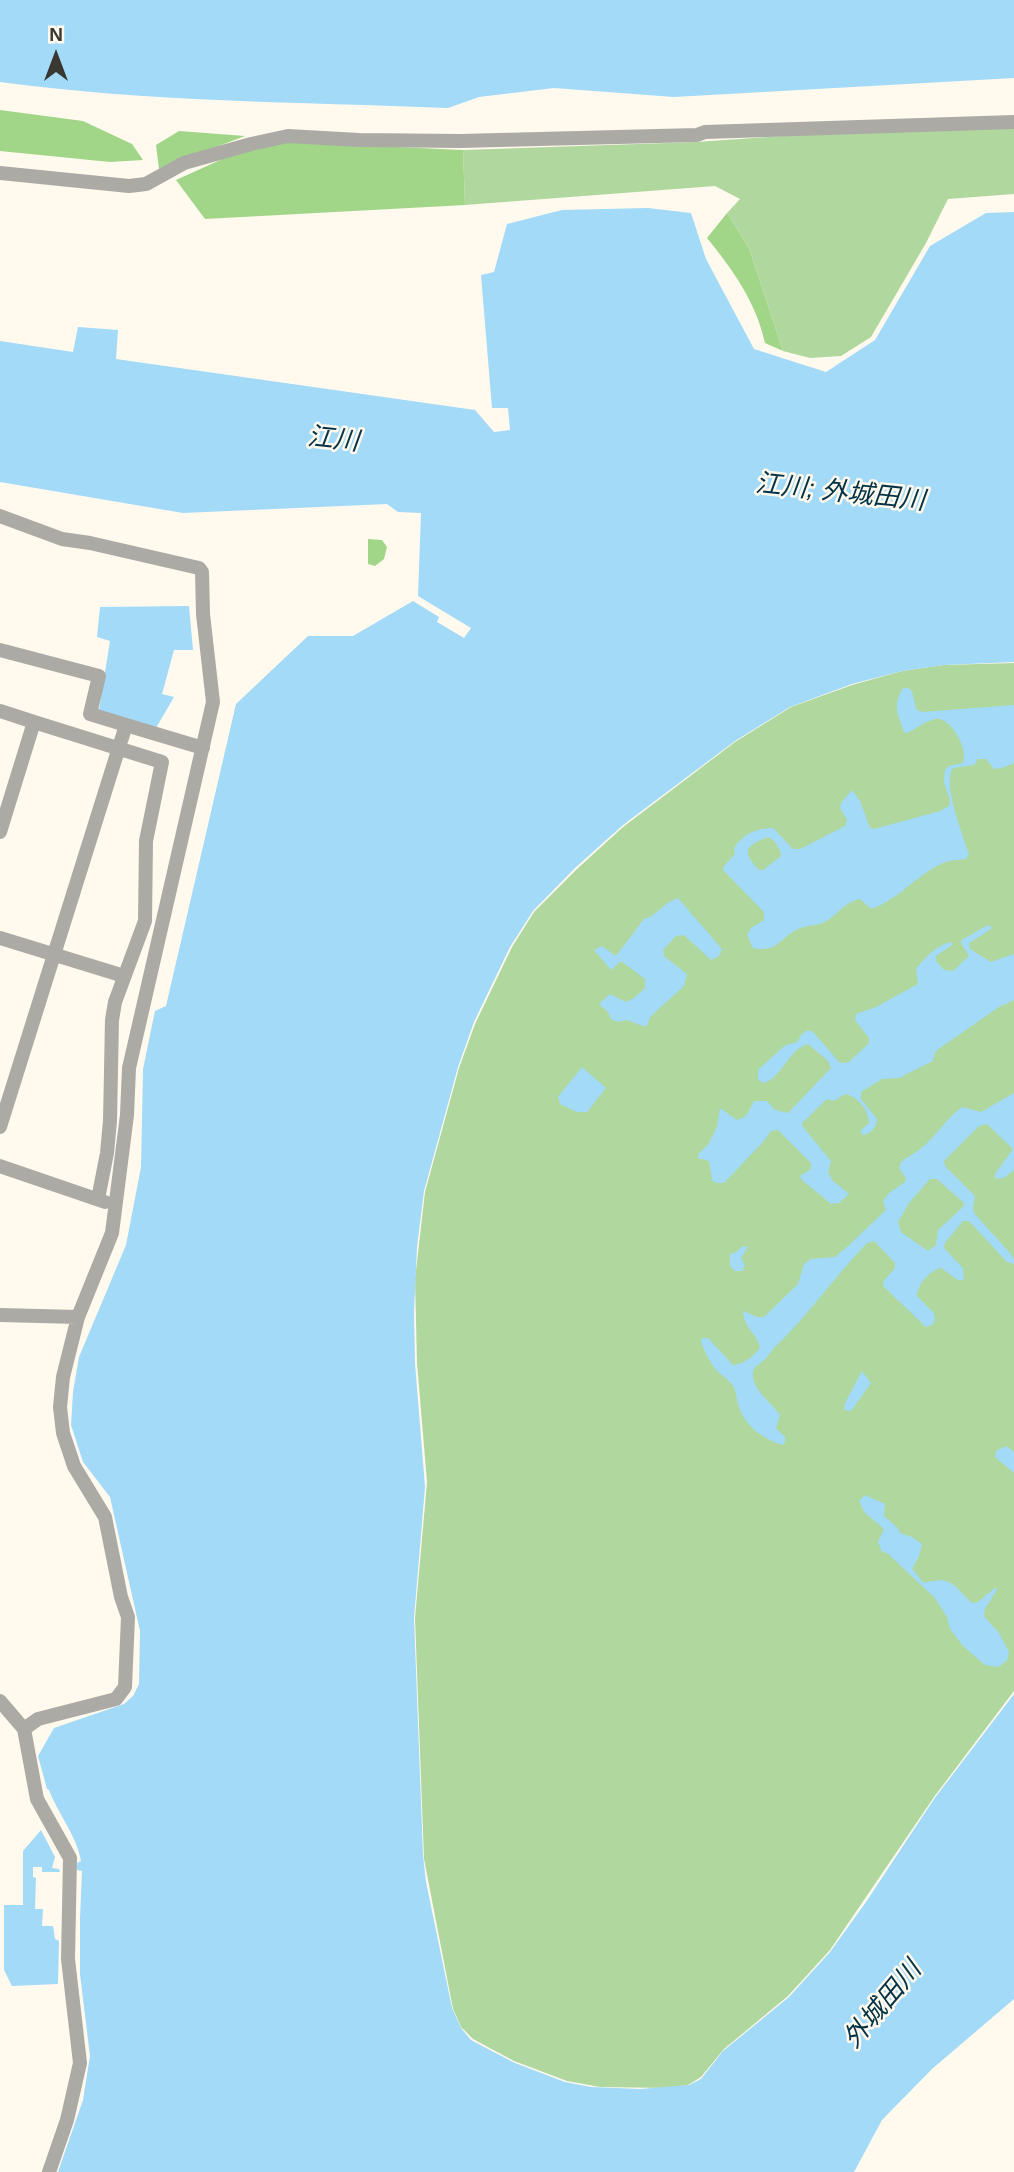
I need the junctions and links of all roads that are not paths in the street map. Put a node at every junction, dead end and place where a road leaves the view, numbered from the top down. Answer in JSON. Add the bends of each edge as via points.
{"nodes":[{"id":1,"x":1014,"y":122,"type":"edge"},
{"id":2,"x":0,"y":173,"type":"edge"},
{"id":3,"x":0,"y":516,"type":"edge"},
{"id":4,"x":0,"y":650,"type":"edge"},
{"id":5,"x":0,"y":711,"type":"edge"},
{"id":6,"x":34,"y":722,"type":"junction"},
{"id":7,"x":126,"y":725,"type":"junction"},
{"id":8,"x":117,"y":748,"type":"junction"},
{"id":9,"x":203,"y":748,"type":"junction"},
{"id":10,"x":0,"y":832,"type":"edge"},
{"id":11,"x":0,"y":938,"type":"edge"},
{"id":12,"x":54,"y":954,"type":"junction"},
{"id":13,"x":124,"y":976,"type":"junction"},
{"id":14,"x":0,"y":1127,"type":"edge"},
{"id":15,"x":0,"y":1166,"type":"edge"},
{"id":16,"x":97,"y":1199,"type":"junction"},
{"id":17,"x":116,"y":1206,"type":"junction"},
{"id":18,"x":0,"y":1315,"type":"edge"},
{"id":19,"x":78,"y":1317,"type":"junction"},
{"id":20,"x":0,"y":1701,"type":"edge"},
{"id":21,"x":24,"y":1730,"type":"junction"},
{"id":22,"x":49,"y":2172,"type":"edge"}],
"edges":[{"from":1,"to":2,"type":"street","via":[[460,141],[288,136],[184,163],[146,184]]},
{"from":3,"to":9,"type":"street","via":[[62,539],[199,568],[213,702]]},
{"from":4,"to":7,"type":"street","via":[[99,676],[90,715]]},
{"from":5,"to":6,"type":"street"},
{"from":6,"to":8,"type":"street"},
{"from":6,"to":10,"type":"street"},
{"from":7,"to":8,"type":"street"},
{"from":7,"to":9,"type":"street"},
{"from":8,"to":12,"type":"street"},
{"from":8,"to":13,"type":"street","via":[[163,762],[146,841],[145,921]]},
{"from":9,"to":17,"type":"street","via":[[129,1068]]},
{"from":11,"to":12,"type":"street"},
{"from":12,"to":13,"type":"street"},
{"from":12,"to":14,"type":"street"},
{"from":13,"to":16,"type":"street","via":[[112,1020],[110,1121]]},
{"from":15,"to":16,"type":"street"},
{"from":16,"to":17,"type":"street"},
{"from":17,"to":19,"type":"street","via":[[112,1233]]},
{"from":18,"to":19,"type":"street"},
{"from":19,"to":21,"type":"street","via":[[63,1377],[63,1433],[74,1466],[105,1517],[128,1617],[128,1669],[125,1687],[116,1699],[38,1719]]},
{"from":20,"to":21,"type":"street"},
{"from":21,"to":22,"type":"street","via":[[37,1799],[70,1858],[68,1959],[80,2063]]}]}
